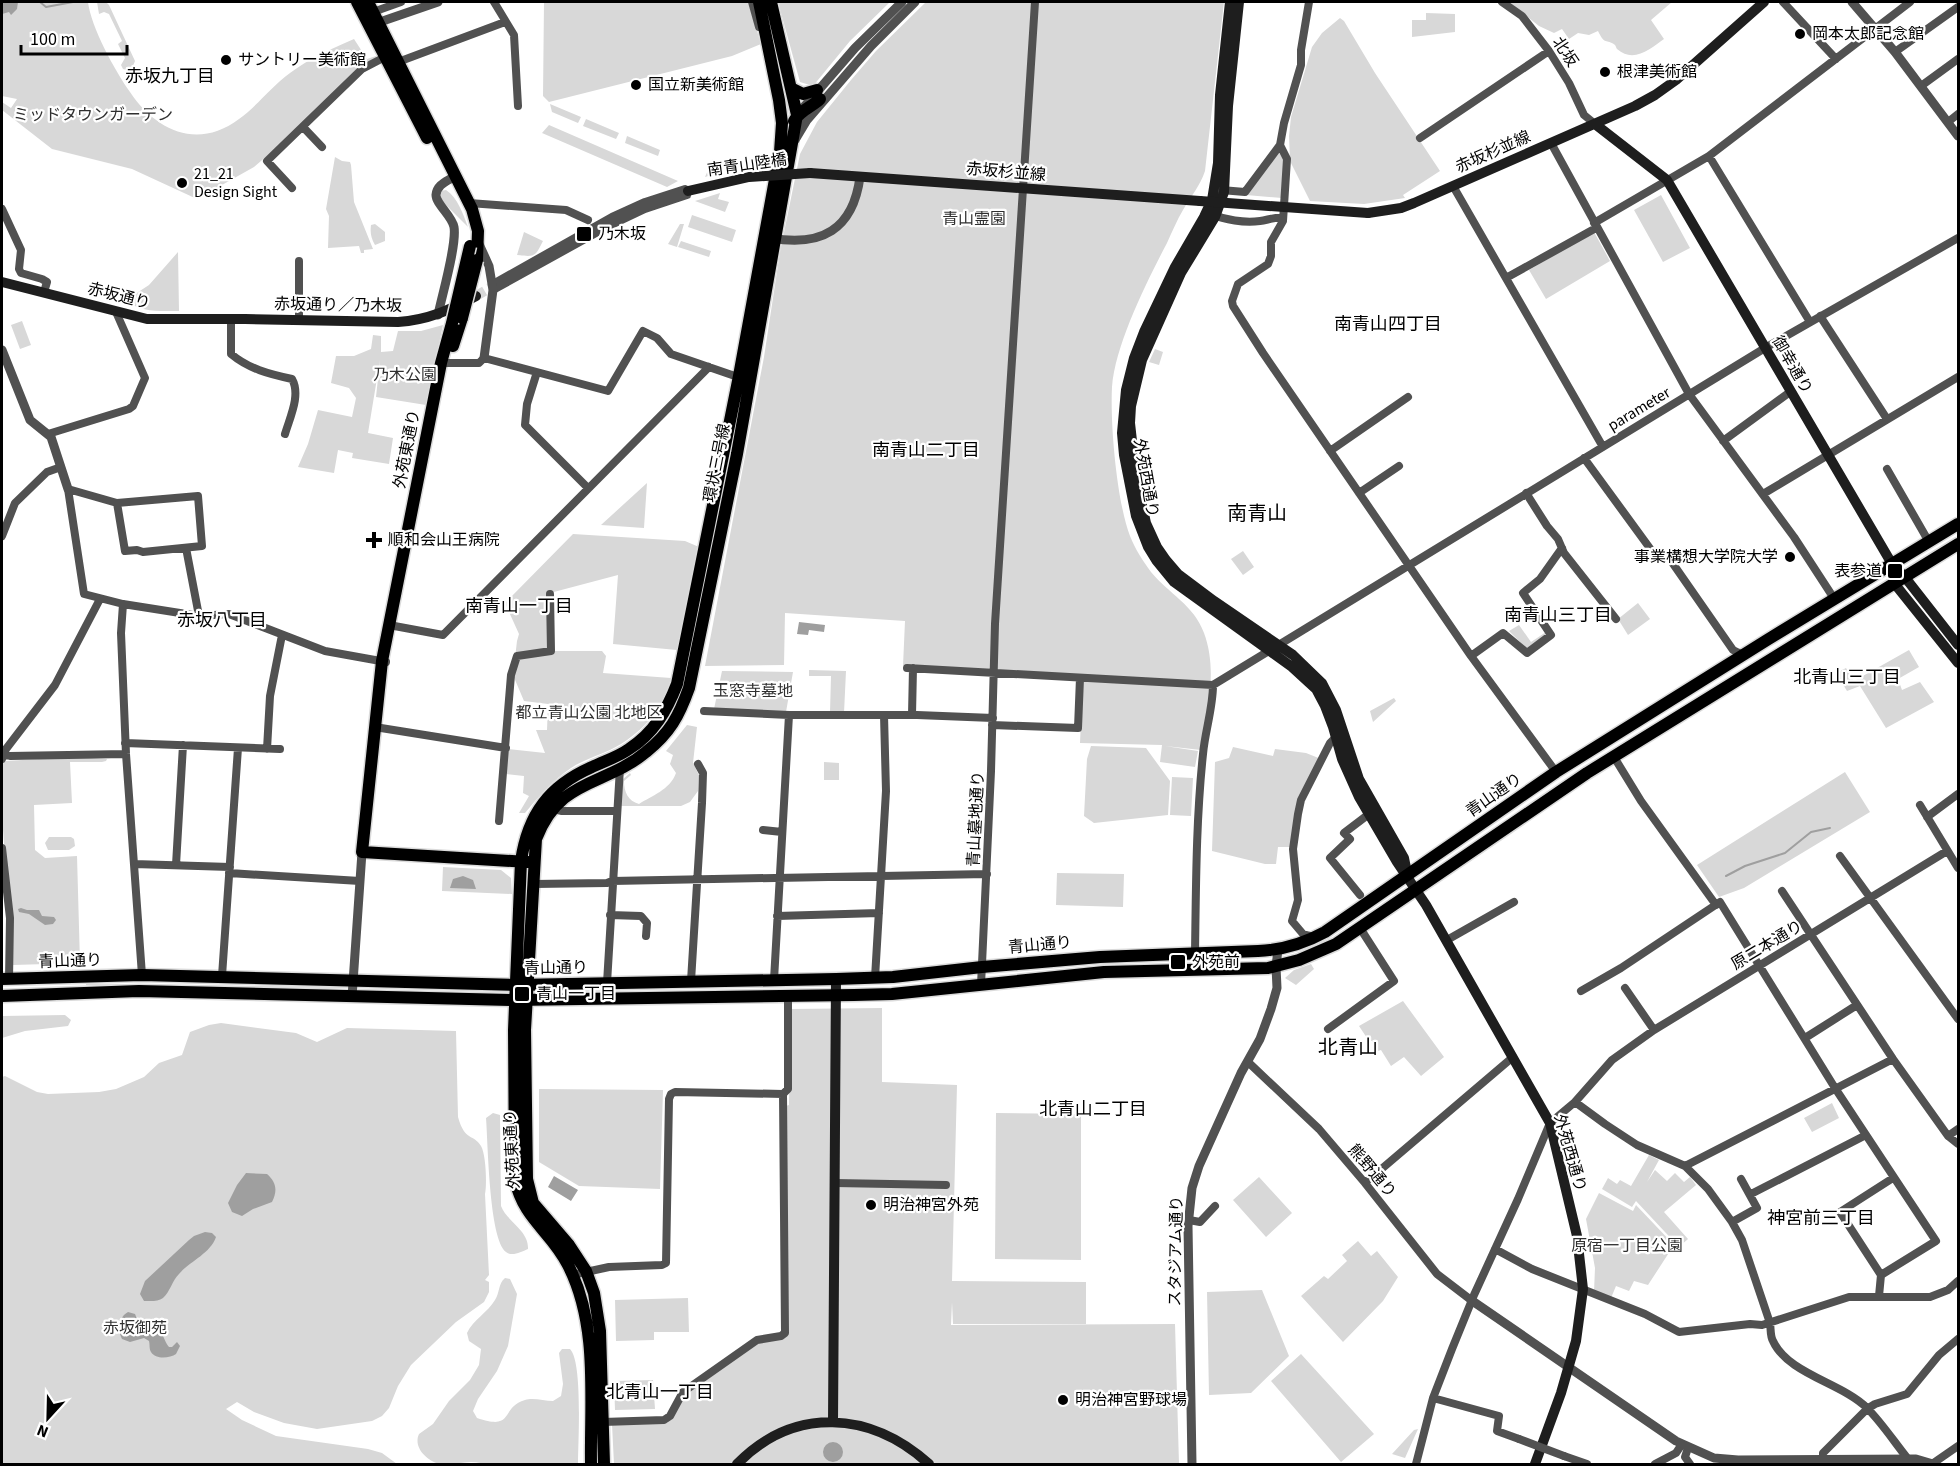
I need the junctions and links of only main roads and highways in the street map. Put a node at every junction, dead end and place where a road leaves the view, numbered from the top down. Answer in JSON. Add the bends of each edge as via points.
{"nodes":[{"id":1,"x":357,"y":2,"type":"edge"},
{"id":2,"x":759,"y":2,"type":"edge"},
{"id":3,"x":771,"y":2,"type":"edge"},
{"id":4,"x":1230,"y":2,"type":"edge"},
{"id":5,"x":1239,"y":2,"type":"edge"},
{"id":6,"x":1764,"y":2,"type":"edge"},
{"id":7,"x":372,"y":16,"type":"edge"},
{"id":8,"x":791,"y":88,"type":"junction"},
{"id":9,"x":777,"y":92,"type":"junction"},
{"id":10,"x":797,"y":114,"type":"junction"},
{"id":11,"x":1595,"y":124,"type":"junction"},
{"id":12,"x":810,"y":173,"type":"joint"},
{"id":13,"x":452,"y":178,"type":"junction"},
{"id":14,"x":774,"y":188,"type":"junction"},
{"id":15,"x":1220,"y":190,"type":"junction"},
{"id":16,"x":688,"y":191,"type":"dead end"},
{"id":17,"x":768,"y":238,"type":"junction"},
{"id":18,"x":474,"y":245,"type":"junction"},
{"id":19,"x":2,"y":282,"type":"edge"},
{"id":20,"x":476,"y":296,"type":"tunnel mouth"},
{"id":21,"x":231,"y":319,"type":"joint"},
{"id":22,"x":457,"y":320,"type":"junction"},
{"id":23,"x":1959,"y":524,"type":"edge"},
{"id":24,"x":1959,"y":544,"type":"edge"},
{"id":25,"x":1892,"y":564,"type":"junction"},
{"id":26,"x":1899,"y":579,"type":"junction"},
{"id":27,"x":1959,"y":645,"type":"edge"},
{"id":28,"x":1274,"y":648,"type":"junction"},
{"id":29,"x":385,"y":662,"type":"junction"},
{"id":30,"x":1959,"y":663,"type":"edge"},
{"id":31,"x":1649,"y":715,"type":"junction"},
{"id":32,"x":1660,"y":729,"type":"junction"},
{"id":33,"x":365,"y":852,"type":"junction"},
{"id":34,"x":521,"y":861,"type":"junction"},
{"id":35,"x":536,"y":862,"type":"junction"},
{"id":36,"x":1408,"y":876,"type":"junction"},
{"id":37,"x":1417,"y":890,"type":"junction"},
{"id":38,"x":5,"y":979,"type":"edge"},
{"id":39,"x":836,"y":979,"type":"junction"},
{"id":40,"x":522,"y":985,"type":"junction"},
{"id":41,"x":2,"y":996,"type":"edge"},
{"id":42,"x":836,"y":996,"type":"junction"},
{"id":43,"x":521,"y":1000,"type":"junction"},
{"id":44,"x":833,"y":1422,"type":"junction"},
{"id":45,"x":591,"y":1464,"type":"edge"},
{"id":46,"x":604,"y":1464,"type":"edge"},
{"id":47,"x":737,"y":1464,"type":"edge"},
{"id":48,"x":929,"y":1464,"type":"edge"},
{"id":49,"x":1534,"y":1464,"type":"edge"}],
"edges":[{"from":1,"to":7,"type":"main road","name":"外苑東通り"},
{"from":2,"to":9,"type":"main road","name":"環状三号線"},
{"from":3,"to":8,"type":"main road","name":"環状三号線"},
{"from":4,"to":15,"type":"main road","name":"外苑西通り","via":[[1220,95]]},
{"from":5,"to":15,"type":"main road","name":"外苑西通り"},
{"from":6,"to":11,"type":"main road","name":"赤坂杉並線","via":[[1662,91]]},
{"from":7,"to":13,"type":"main road","name":"外苑東通り"},
{"from":7,"to":13,"type":"main road","name":"外苑東通り","via":[[385,57]]},
{"from":8,"to":10,"type":"main road","name":"環状三号線"},
{"from":8,"to":10,"type":"main road","via":[[803,94],[819,94],[815,104]]},
{"from":9,"to":10,"type":"main road"},
{"from":9,"to":14,"type":"main road","name":"環状三号線","via":[[782,136]]},
{"from":10,"to":14,"type":"main road"},
{"from":10,"to":17,"type":"main road","name":"環状三号線","via":[[793,145]]},
{"from":11,"to":12,"type":"main road","name":"赤坂杉並線","bridge":true,"via":[[1401,208],[1368,213]]},
{"from":11,"to":25,"type":"main road","name":"御幸通り","via":[[1667,180]]},
{"from":12,"to":16,"type":"main road","name":"南青山陸橋","bridge":true,"via":[[748,177]]},
{"from":13,"to":18,"type":"main road","name":"外苑東通り"},
{"from":13,"to":18,"type":"main road","name":"外苑東通り","via":[[469,203],[477,225]]},
{"from":14,"to":17,"type":"main road","name":"環状三号線"},
{"from":15,"to":28,"type":"main road","name":"外苑西通り","via":[[1211,214],[1171,274],[1134,358],[1123,404],[1124,455],[1136,516],[1156,560],[1174,582]]},
{"from":17,"to":34,"type":"main road","name":"環状三号線","via":[[677,684],[659,721],[629,750],[571,777],[550,794],[531,823]]},
{"from":17,"to":35,"type":"main road","name":"環状三号線","via":[[736,454],[689,688],[680,714],[644,754],[578,787],[554,809],[536,839]]},
{"from":18,"to":22,"type":"main road","name":"外苑東通り","bridge":true},
{"from":18,"to":22,"type":"main road","name":"外苑東通り","bridge":true,"via":[[477,260]]},
{"from":19,"to":21,"type":"main road","name":"赤坂通り","via":[[147,319]]},
{"from":20,"to":21,"type":"main road","name":"赤坂通り／乃木坂","via":[[438,315],[415,321]]},
{"from":22,"to":29,"type":"main road","name":"外苑東通り","via":[[444,363]]},
{"from":23,"to":25,"type":"main road","name":"青山通り"},
{"from":24,"to":26,"type":"main road","name":"青山通り"},
{"from":25,"to":26,"type":"main road"},
{"from":25,"to":31,"type":"main road","name":"青山通り"},
{"from":26,"to":27,"type":"main road"},
{"from":26,"to":30,"type":"main road"},
{"from":26,"to":32,"type":"main road","name":"青山通り"},
{"from":28,"to":36,"type":"main road","name":"外苑西通り","via":[[1316,689],[1346,770]]},
{"from":28,"to":36,"type":"main road","name":"外苑西通り","via":[[1311,670],[1329,694],[1359,778],[1404,858]]},
{"from":29,"to":33,"type":"main road","name":"外苑東通り"},
{"from":29,"to":33,"type":"main road","name":"外苑東通り"},
{"from":31,"to":32,"type":"main road","via":[[1658,718]]},
{"from":31,"to":36,"type":"main road","name":"青山通り","via":[[1556,772]]},
{"from":32,"to":37,"type":"main road","name":"青山通り","via":[[1517,819]]},
{"from":33,"to":34,"type":"main road"},
{"from":34,"to":35,"type":"main road"},
{"from":34,"to":40,"type":"main road","name":"外苑東通り"},
{"from":35,"to":40,"type":"main road","name":"外苑東通り"},
{"from":36,"to":37,"type":"main road","name":"外苑西通り"},
{"from":36,"to":39,"type":"main road","name":"青山通り","via":[[1315,937],[1278,949],[1100,957]]},
{"from":37,"to":42,"type":"main road","name":"青山通り","via":[[1315,954],[1276,967],[1104,972],[892,994]]},
{"from":37,"to":49,"type":"main road","name":"外苑西通り","via":[[1550,1124],[1577,1236],[1583,1289],[1580,1324]]},
{"from":38,"to":40,"type":"main road","name":"青山通り","via":[[142,975]]},
{"from":39,"to":40,"type":"main road","name":"青山通り"},
{"from":39,"to":42,"type":"main road"},
{"from":40,"to":43,"type":"main road","name":"外苑東通り"},
{"from":41,"to":43,"type":"main road","name":"青山通り","via":[[139,991]]},
{"from":42,"to":43,"type":"main road","name":"青山通り"},
{"from":42,"to":44,"type":"main road"},
{"from":43,"to":45,"type":"main road","name":"外苑東通り","via":[[515,1180],[523,1206],[561,1253],[586,1314]]},
{"from":43,"to":46,"type":"main road","name":"外苑東通り","via":[[528,1187],[533,1203],[569,1245],[592,1284],[599,1316]]},
{"from":44,"to":47,"type":"main road","via":[[795,1428],[772,1437]]},
{"from":44,"to":48,"type":"main road","via":[[885,1434]]}]}
